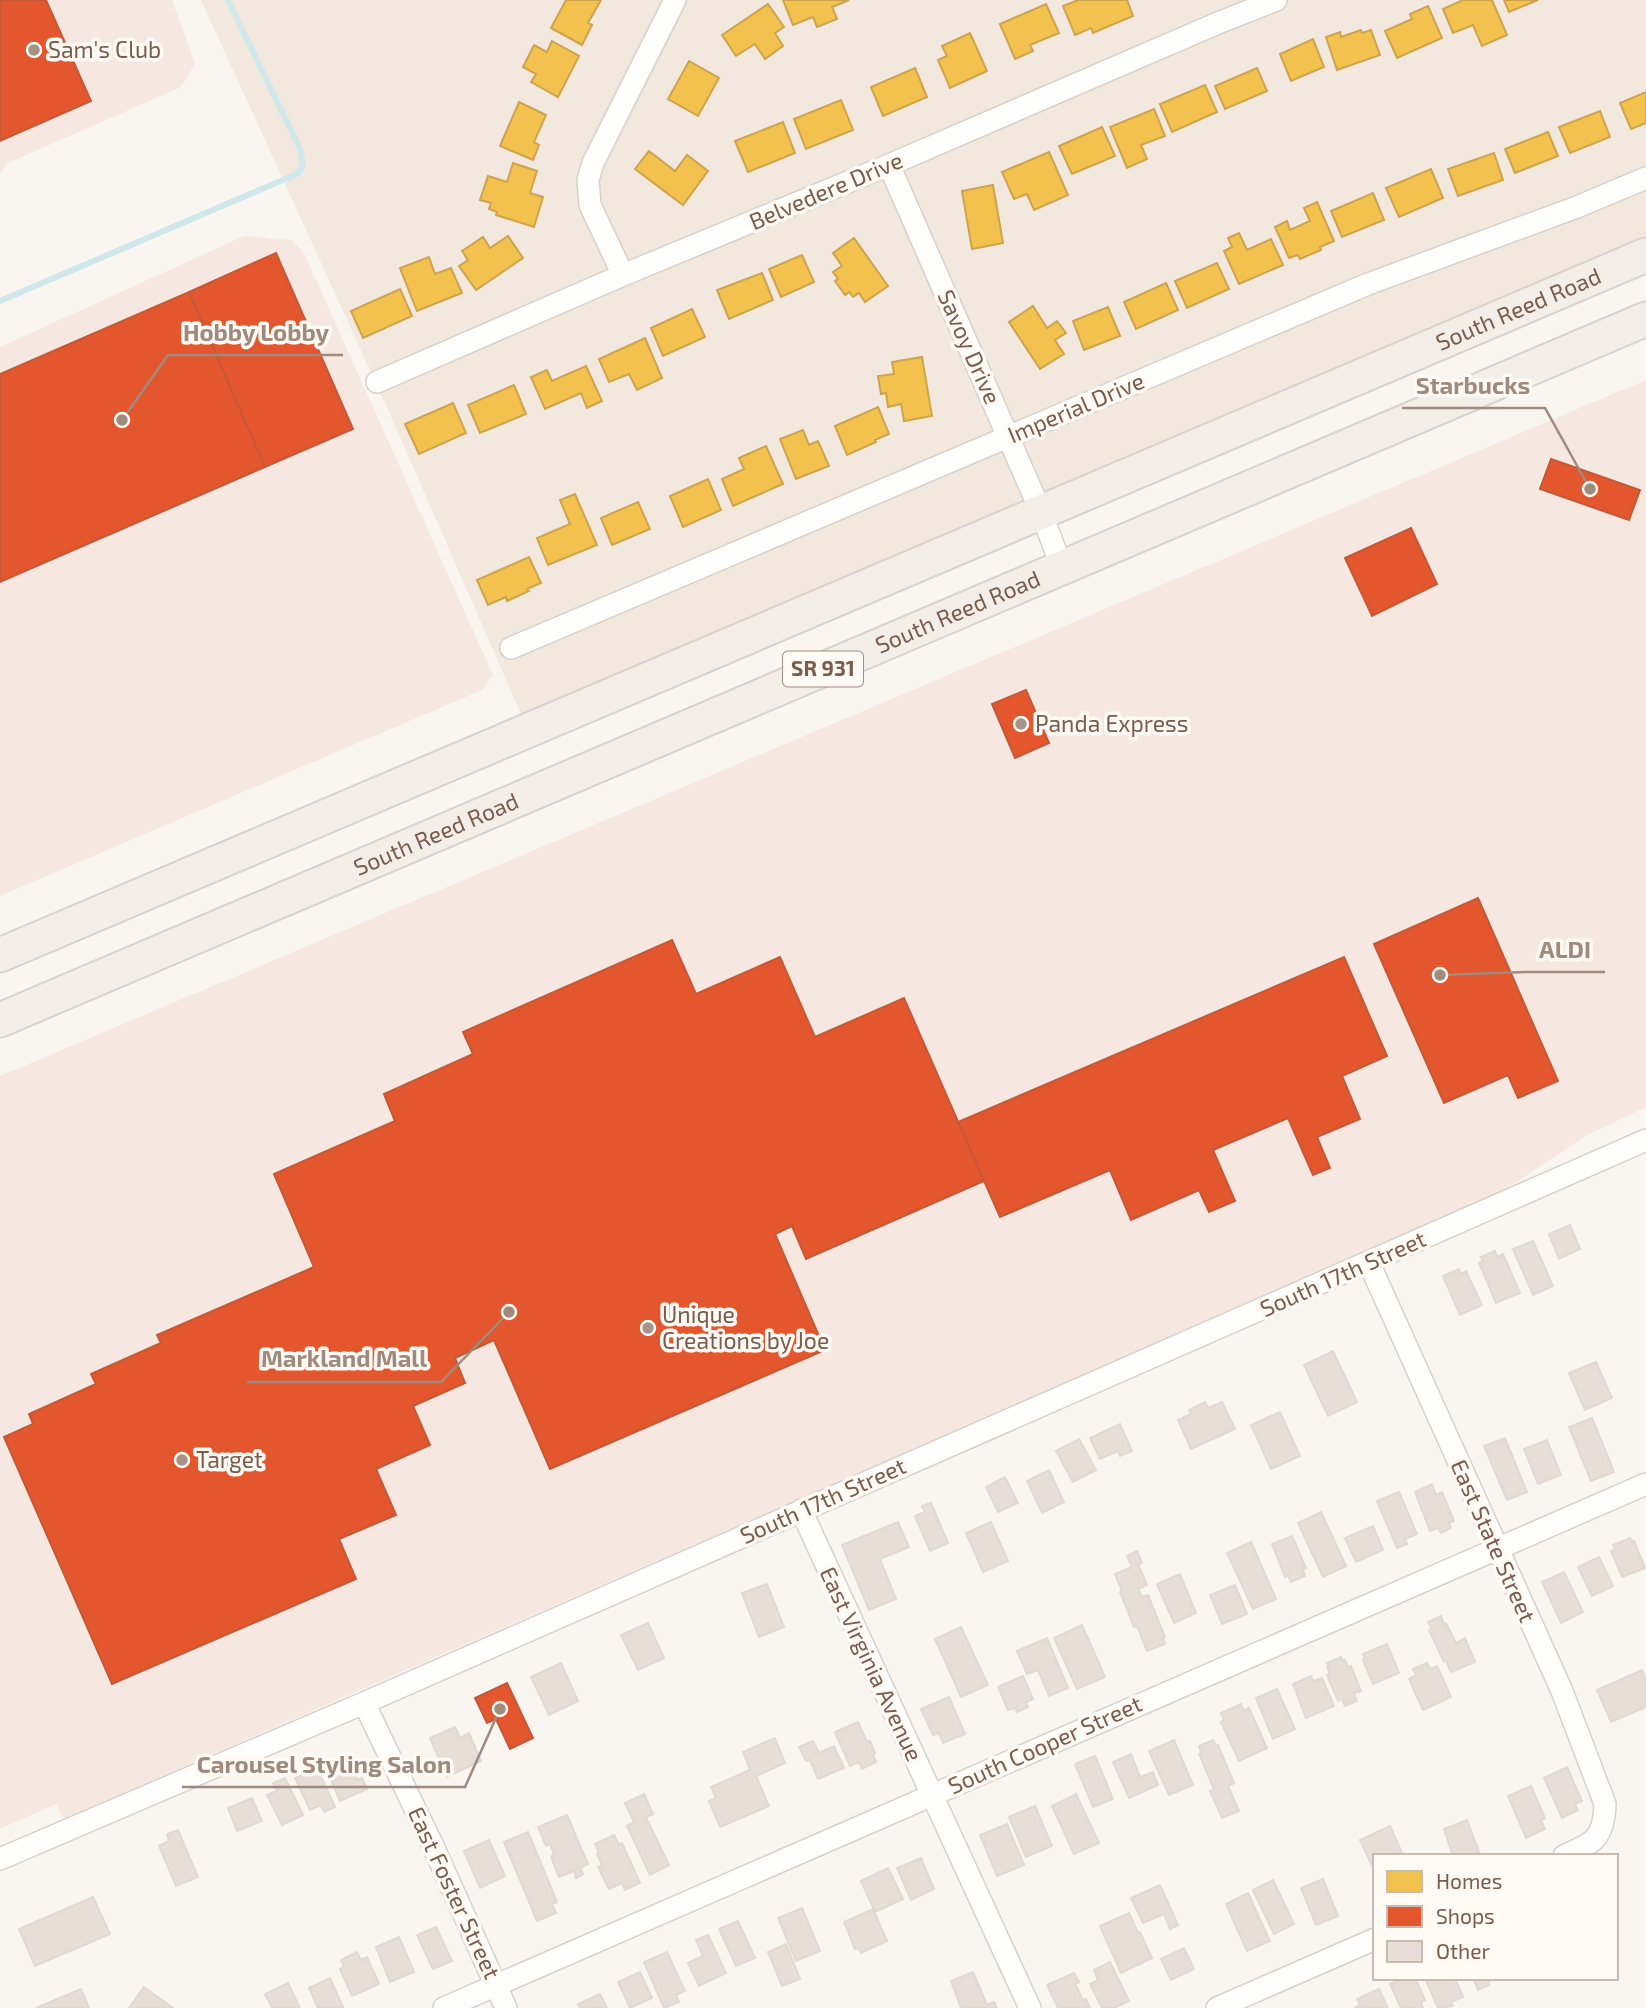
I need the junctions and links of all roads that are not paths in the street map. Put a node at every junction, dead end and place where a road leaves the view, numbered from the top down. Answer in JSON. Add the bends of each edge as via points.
{"nodes":[{"id":1,"x":676,"y":0,"type":"edge"},
{"id":2,"x":1276,"y":0,"type":"edge"},
{"id":3,"x":889,"y":165,"type":"junction"},
{"id":4,"x":1646,"y":178,"type":"edge"},
{"id":5,"x":1646,"y":255,"type":"edge"},
{"id":6,"x":623,"y":275,"type":"junction"},
{"id":7,"x":1646,"y":319,"type":"edge"},
{"id":8,"x":377,"y":382,"type":"dead end"},
{"id":9,"x":1009,"y":437,"type":"junction"},
{"id":10,"x":1041,"y":512,"type":"junction"},
{"id":11,"x":1062,"y":568,"type":"junction"},
{"id":12,"x":511,"y":649,"type":"dead end"},
{"id":13,"x":0,"y":955,"type":"edge"},
{"id":14,"x":0,"y":1020,"type":"edge"},
{"id":15,"x":1646,"y":1140,"type":"edge"},
{"id":16,"x":1369,"y":1263,"type":"junction"},
{"id":17,"x":1646,"y":1484,"type":"edge"},
{"id":18,"x":801,"y":1510,"type":"junction"},
{"id":19,"x":1497,"y":1548,"type":"junction"},
{"id":20,"x":364,"y":1703,"type":"junction"},
{"id":21,"x":931,"y":1795,"type":"junction"},
{"id":22,"x":1568,"y":1854,"type":"edge"},
{"id":23,"x":0,"y":1859,"type":"edge"},
{"id":24,"x":1373,"y":1940,"type":"edge"},
{"id":25,"x":496,"y":1985,"type":"junction"},
{"id":26,"x":444,"y":2008,"type":"edge"},
{"id":27,"x":506,"y":2008,"type":"edge"},
{"id":28,"x":1030,"y":2008,"type":"edge"},
{"id":29,"x":1217,"y":2008,"type":"edge"}],
"edges":[{"from":1,"to":6,"type":"street","via":[[588,180],[590,205]]},
{"from":2,"to":3,"type":"street","name":"Belvedere Drive"},
{"from":3,"to":6,"type":"street","name":"Belvedere Drive"},
{"from":3,"to":9,"type":"street","name":"Savoy Drive"},
{"from":4,"to":9,"type":"street","name":"Imperial Drive","via":[[1368,284]]},
{"from":5,"to":10,"type":"main road","name":"South Reed Road","number":"SR 931"},
{"from":6,"to":8,"type":"street","name":"Belvedere Drive"},
{"from":7,"to":11,"type":"main road","name":"South Reed Road","number":"SR 931"},
{"from":9,"to":10,"type":"street","name":"Savoy Drive"},
{"from":9,"to":12,"type":"street","name":"Imperial Drive"},
{"from":10,"to":11,"type":"street","name":"Savoy Drive"},
{"from":10,"to":13,"type":"main road","name":"South Reed Road","number":"SR 931"},
{"from":11,"to":14,"type":"main road","name":"South Reed Road","number":"SR 931"},
{"from":15,"to":16,"type":"street","name":"South 17th Street"},
{"from":16,"to":18,"type":"street","name":"South 17th Street"},
{"from":16,"to":19,"type":"street","name":"East State Street"},
{"from":17,"to":19,"type":"street","name":"South Cooper Street"},
{"from":18,"to":20,"type":"street","name":"South 17th Street"},
{"from":18,"to":21,"type":"street","name":"East Virginia Avenue"},
{"from":19,"to":21,"type":"street","name":"South Cooper Street"},
{"from":19,"to":22,"type":"street","name":"East State Street","via":[[1605,1804],[1604,1822],[1596,1838]]},
{"from":20,"to":23,"type":"street","name":"South 17th Street"},
{"from":20,"to":25,"type":"street","name":"East Foster Street"},
{"from":21,"to":25,"type":"street","name":"South Cooper Street"},
{"from":21,"to":28,"type":"street","name":"East Virginia Avenue"},
{"from":24,"to":29,"type":"street"},
{"from":25,"to":26,"type":"street","name":"South Cooper Street"},
{"from":25,"to":27,"type":"street","name":"East Foster Street"}]}
